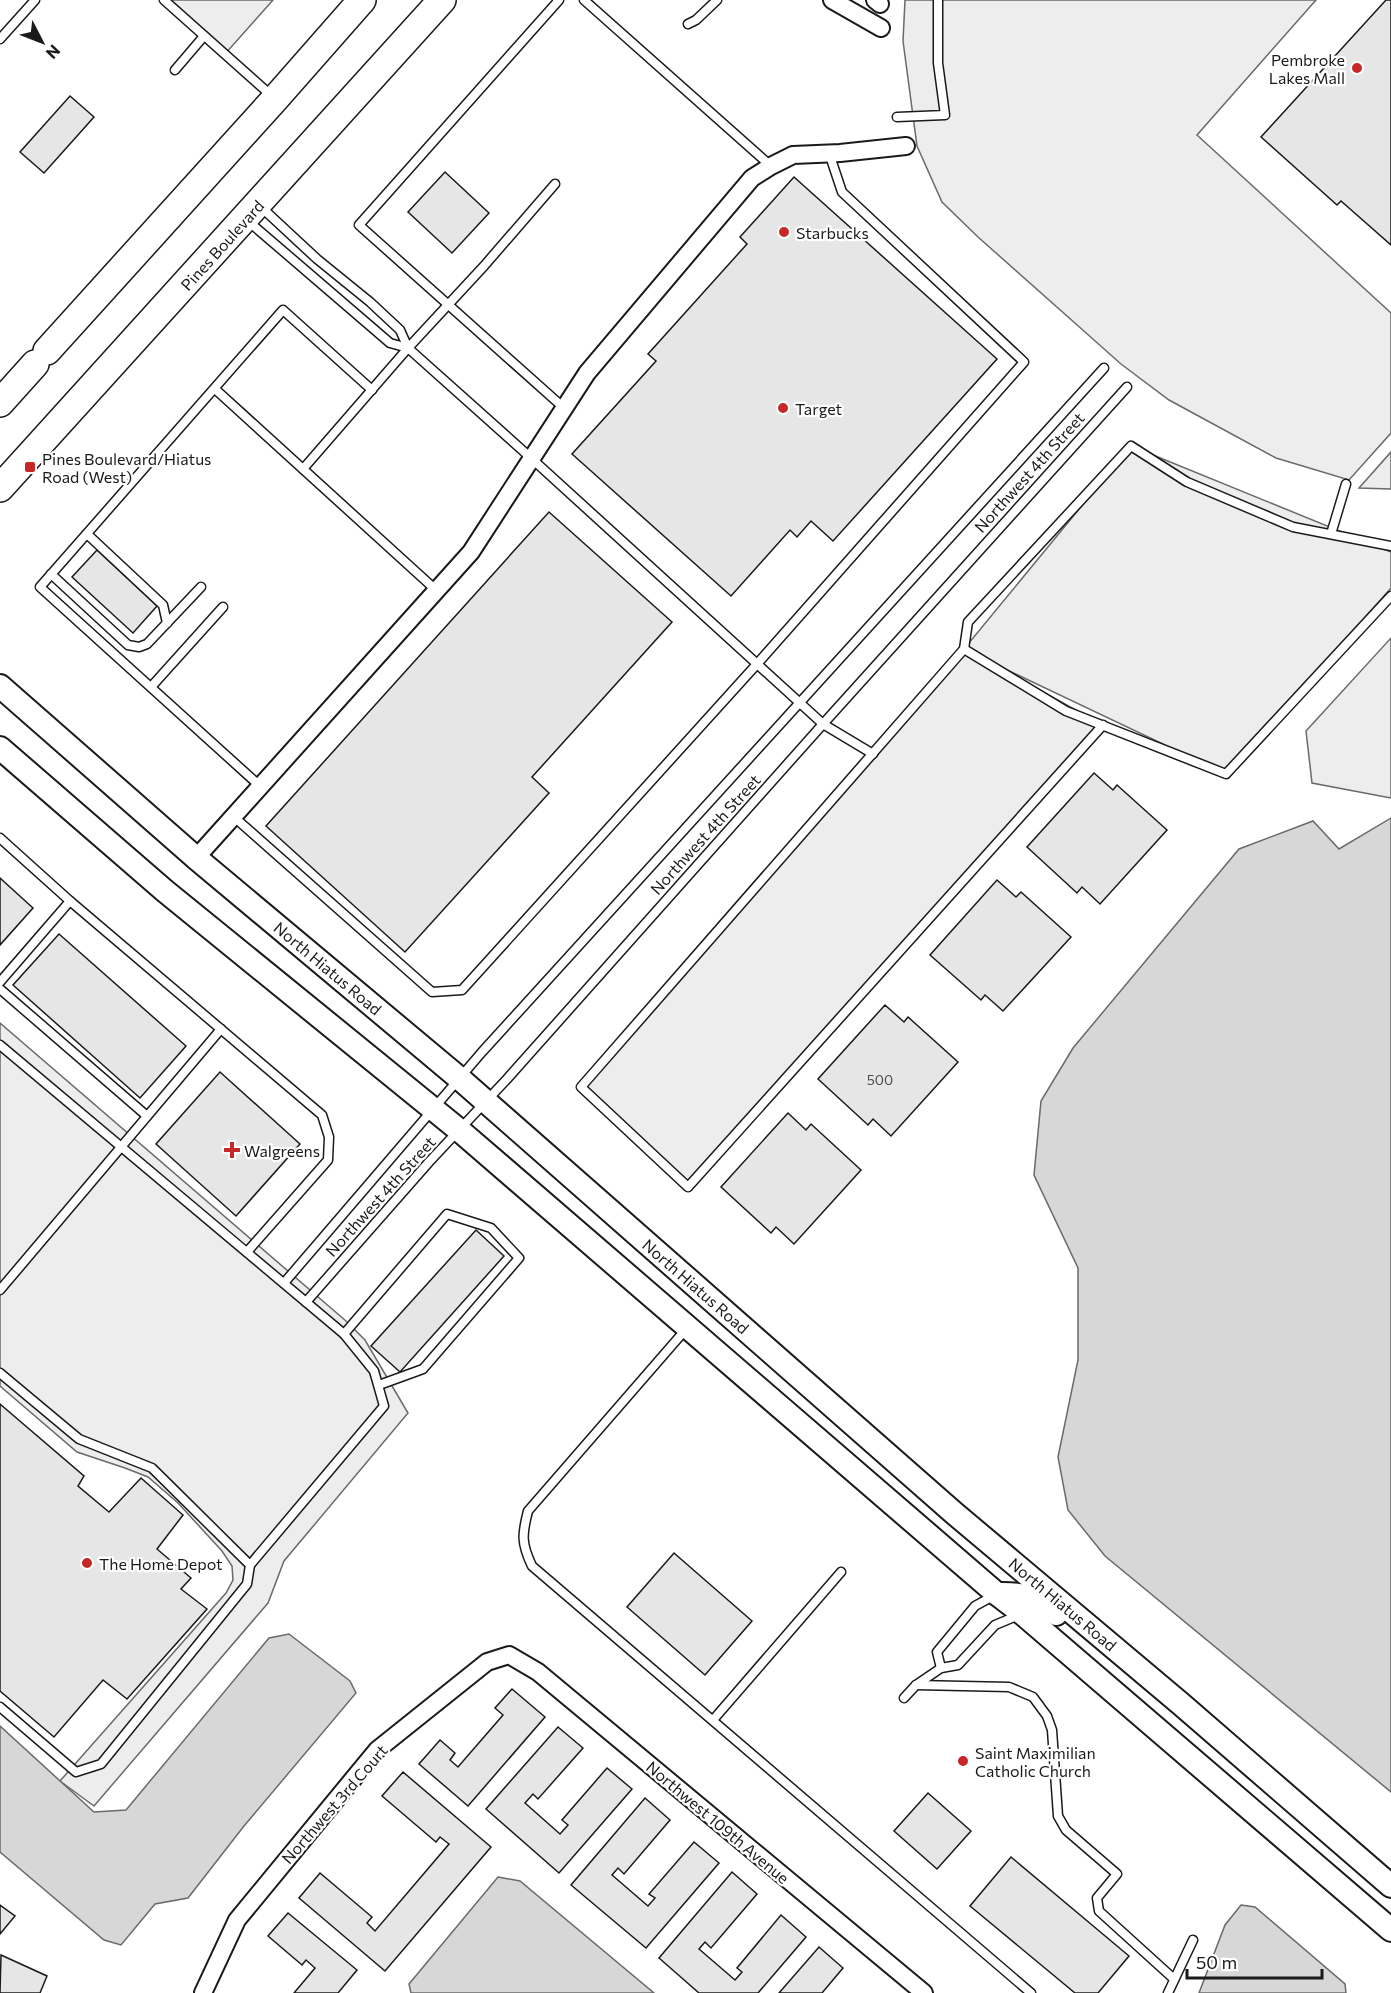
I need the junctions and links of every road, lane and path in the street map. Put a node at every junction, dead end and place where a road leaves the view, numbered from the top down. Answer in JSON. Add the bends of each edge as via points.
{"nodes":[{"id":1,"x":35,"y":0,"type":"edge"},
{"id":2,"x":164,"y":0,"type":"edge"},
{"id":3,"x":362,"y":0,"type":"edge"},
{"id":4,"x":442,"y":0,"type":"edge"},
{"id":5,"x":559,"y":0,"type":"edge"},
{"id":6,"x":584,"y":0,"type":"edge"},
{"id":7,"x":717,"y":0,"type":"edge"},
{"id":8,"x":832,"y":0,"type":"edge"},
{"id":9,"x":938,"y":0,"type":"edge"},
{"id":10,"x":688,"y":24,"type":"dead end"},
{"id":11,"x":881,"y":28,"type":"dead end"},
{"id":12,"x":204,"y":36,"type":"junction"},
{"id":13,"x":0,"y":39,"type":"edge"},
{"id":14,"x":175,"y":70,"type":"dead end"},
{"id":15,"x":276,"y":99,"type":"junction"},
{"id":16,"x":897,"y":117,"type":"dead end"},
{"id":17,"x":906,"y":146,"type":"dead end"},
{"id":18,"x":828,"y":153,"type":"junction"},
{"id":19,"x":771,"y":166,"type":"junction"},
{"id":20,"x":555,"y":184,"type":"dead end"},
{"id":21,"x":252,"y":212,"type":"junction"},
{"id":22,"x":448,"y":304,"type":"junction"},
{"id":23,"x":408,"y":348,"type":"junction"},
{"id":24,"x":1104,"y":368,"type":"dead end"},
{"id":25,"x":1126,"y":387,"type":"dead end"},
{"id":26,"x":215,"y":389,"type":"junction"},
{"id":27,"x":372,"y":390,"type":"junction"},
{"id":28,"x":0,"y":403,"type":"edge"},
{"id":29,"x":564,"y":408,"type":"junction"},
{"id":30,"x":531,"y":458,"type":"junction"},
{"id":31,"x":303,"y":469,"type":"junction"},
{"id":32,"x":1346,"y":484,"type":"dead end"},
{"id":33,"x":0,"y":488,"type":"edge"},
{"id":34,"x":87,"y":534,"type":"junction"},
{"id":35,"x":1331,"y":534,"type":"junction"},
{"id":36,"x":1391,"y":546,"type":"edge"},
{"id":37,"x":51,"y":574,"type":"junction"},
{"id":38,"x":201,"y":587,"type":"dead end"},
{"id":39,"x":437,"y":591,"type":"junction"},
{"id":40,"x":1391,"y":596,"type":"edge"},
{"id":41,"x":223,"y":607,"type":"dead end"},
{"id":42,"x":167,"y":623,"type":"junction"},
{"id":43,"x":964,"y":650,"type":"junction"},
{"id":44,"x":757,"y":664,"type":"junction"},
{"id":45,"x":0,"y":686,"type":"edge"},
{"id":46,"x":151,"y":687,"type":"junction"},
{"id":47,"x":800,"y":703,"type":"junction"},
{"id":48,"x":823,"y":724,"type":"junction"},
{"id":49,"x":1103,"y":725,"type":"junction"},
{"id":50,"x":0,"y":748,"type":"edge"},
{"id":51,"x":873,"y":754,"type":"junction"},
{"id":52,"x":261,"y":787,"type":"junction"},
{"id":53,"x":234,"y":817,"type":"junction"},
{"id":54,"x":0,"y":838,"type":"edge"},
{"id":55,"x":196,"y":858,"type":"junction"},
{"id":56,"x":70,"y":901,"type":"junction"},
{"id":57,"x":0,"y":982,"type":"edge"},
{"id":58,"x":0,"y":989,"type":"edge"},
{"id":59,"x":221,"y":1029,"type":"junction"},
{"id":60,"x":0,"y":1045,"type":"edge"},
{"id":61,"x":459,"y":1078,"type":"junction"},
{"id":62,"x":486,"y":1102,"type":"junction"},
{"id":63,"x":433,"y":1109,"type":"junction"},
{"id":64,"x":147,"y":1116,"type":"junction"},
{"id":65,"x":459,"y":1130,"type":"junction"},
{"id":66,"x":121,"y":1146,"type":"junction"},
{"id":67,"x":247,"y":1252,"type":"junction"},
{"id":68,"x":284,"y":1283,"type":"junction"},
{"id":69,"x":0,"y":1290,"type":"edge"},
{"id":70,"x":306,"y":1302,"type":"junction"},
{"id":71,"x":688,"y":1327,"type":"junction"},
{"id":72,"x":344,"y":1334,"type":"junction"},
{"id":73,"x":0,"y":1373,"type":"edge"},
{"id":74,"x":379,"y":1385,"type":"junction"},
{"id":75,"x":250,"y":1565,"type":"junction"},
{"id":76,"x":842,"y":1572,"type":"dead end"},
{"id":77,"x":997,"y":1594,"type":"junction"},
{"id":78,"x":1023,"y":1614,"type":"junction"},
{"id":79,"x":509,"y":1655,"type":"joint"},
{"id":80,"x":941,"y":1668,"type":"junction"},
{"id":81,"x":916,"y":1685,"type":"junction"},
{"id":82,"x":904,"y":1698,"type":"dead end"},
{"id":83,"x":1181,"y":1704,"type":"junction"},
{"id":84,"x":0,"y":1707,"type":"edge"},
{"id":85,"x":713,"y":1720,"type":"junction"},
{"id":86,"x":1391,"y":1886,"type":"edge"},
{"id":87,"x":1391,"y":1930,"type":"edge"},
{"id":88,"x":1193,"y":1940,"type":"dead end"},
{"id":89,"x":1174,"y":1979,"type":"junction"},
{"id":90,"x":203,"y":1993,"type":"edge"},
{"id":91,"x":924,"y":1993,"type":"edge"},
{"id":92,"x":1031,"y":1993,"type":"edge"},
{"id":93,"x":1168,"y":1993,"type":"edge"}],
"edges":[{"from":1,"to":13,"type":"lane"},
{"from":2,"to":12,"type":"lane"},
{"from":3,"to":15,"type":"highway"},
{"from":4,"to":21,"type":"highway","name":"Pines Boulevard"},
{"from":5,"to":22,"type":"lane","via":[[359,225]]},
{"from":6,"to":19,"type":"lane"},
{"from":7,"to":10,"type":"lane"},
{"from":8,"to":11,"type":"street"},
{"from":9,"to":16,"type":"lane","via":[[938,63],[945,115]]},
{"from":12,"to":14,"type":"lane"},
{"from":12,"to":15,"type":"lane"},
{"from":15,"to":28,"type":"highway"},
{"from":17,"to":18,"type":"street"},
{"from":18,"to":19,"type":"street","via":[[793,155]]},
{"from":18,"to":44,"type":"lane","via":[[842,192],[1024,362]]},
{"from":19,"to":29,"type":"street","via":[[752,178],[732,200],[594,364]]},
{"from":20,"to":22,"type":"lane"},
{"from":21,"to":23,"type":"lane","via":[[390,343]]},
{"from":21,"to":23,"type":"lane","via":[[370,302],[400,330]]},
{"from":21,"to":33,"type":"highway","name":"Pines Boulevard"},
{"from":22,"to":23,"type":"lane"},
{"from":22,"to":29,"type":"lane"},
{"from":23,"to":27,"type":"lane"},
{"from":23,"to":30,"type":"lane"},
{"from":24,"to":47,"type":"lane","name":"Northwest 4th Street"},
{"from":25,"to":48,"type":"lane","name":"Northwest 4th Street"},
{"from":26,"to":27,"type":"lane","via":[[283,310]]},
{"from":26,"to":31,"type":"lane"},
{"from":26,"to":34,"type":"lane"},
{"from":27,"to":31,"type":"lane"},
{"from":29,"to":30,"type":"street"},
{"from":30,"to":39,"type":"street","via":[[471,552]]},
{"from":30,"to":44,"type":"lane"},
{"from":31,"to":39,"type":"lane"},
{"from":32,"to":35,"type":"lane"},
{"from":34,"to":37,"type":"lane"},
{"from":34,"to":42,"type":"lane","via":[[163,605]]},
{"from":35,"to":36,"type":"lane"},
{"from":35,"to":43,"type":"lane","via":[[1293,527],[1187,482],[1131,446],[968,622]]},
{"from":37,"to":42,"type":"lane","via":[[128,645],[147,644]]},
{"from":37,"to":46,"type":"lane","via":[[40,587]]},
{"from":38,"to":42,"type":"lane"},
{"from":39,"to":52,"type":"street"},
{"from":40,"to":49,"type":"lane","via":[[1226,774]]},
{"from":41,"to":46,"type":"lane"},
{"from":43,"to":49,"type":"lane","via":[[1066,711]]},
{"from":43,"to":51,"type":"lane"},
{"from":44,"to":47,"type":"lane"},
{"from":44,"to":53,"type":"lane","via":[[462,990],[432,992]]},
{"from":45,"to":55,"type":"main road","name":"North Hiatus Road"},
{"from":46,"to":52,"type":"lane"},
{"from":47,"to":48,"type":"lane"},
{"from":47,"to":61,"type":"lane","name":"Northwest 4th Street"},
{"from":48,"to":51,"type":"lane"},
{"from":48,"to":62,"type":"lane","name":"Northwest 4th Street"},
{"from":49,"to":51,"type":"lane","via":[[688,1187],[581,1087]]},
{"from":50,"to":63,"type":"main road","name":"North Hiatus Road","via":[[165,891]]},
{"from":52,"to":53,"type":"street"},
{"from":53,"to":55,"type":"street"},
{"from":54,"to":56,"type":"lane"},
{"from":55,"to":61,"type":"main road","name":"North Hiatus Road"},
{"from":56,"to":57,"type":"lane"},
{"from":56,"to":59,"type":"lane"},
{"from":58,"to":64,"type":"lane"},
{"from":59,"to":64,"type":"lane"},
{"from":59,"to":67,"type":"lane","via":[[322,1115],[329,1137],[328,1160]]},
{"from":60,"to":66,"type":"lane"},
{"from":61,"to":62,"type":"main road","name":"North Hiatus Road"},
{"from":61,"to":63,"type":"lane","name":"Northwest 4th Street"},
{"from":62,"to":65,"type":"lane","name":"Northwest 4th Street"},
{"from":62,"to":83,"type":"main road","name":"North Hiatus Road","via":[[945,1505]]},
{"from":63,"to":65,"type":"main road","name":"North Hiatus Road"},
{"from":63,"to":68,"type":"lane","name":"Northwest 4th Street"},
{"from":64,"to":66,"type":"lane"},
{"from":65,"to":70,"type":"lane","name":"Northwest 4th Street"},
{"from":65,"to":71,"type":"main road","name":"North Hiatus Road"},
{"from":66,"to":67,"type":"lane"},
{"from":66,"to":69,"type":"lane"},
{"from":67,"to":68,"type":"lane"},
{"from":68,"to":70,"type":"lane"},
{"from":70,"to":72,"type":"lane"},
{"from":71,"to":77,"type":"main road","name":"North Hiatus Road"},
{"from":71,"to":85,"type":"lane","via":[[528,1511],[522,1533],[532,1566]]},
{"from":72,"to":74,"type":"lane","via":[[374,1371]]},
{"from":72,"to":74,"type":"lane","via":[[447,1214],[491,1228],[519,1258],[423,1369]]},
{"from":73,"to":75,"type":"lane","via":[[79,1439],[153,1468]]},
{"from":74,"to":75,"type":"lane","via":[[384,1406]]},
{"from":75,"to":84,"type":"lane","via":[[246,1584],[101,1764],[76,1772]]},
{"from":76,"to":85,"type":"lane"},
{"from":77,"to":78,"type":"main road","name":"North Hiatus Road"},
{"from":77,"to":80,"type":"lane","via":[[975,1606],[937,1652]]},
{"from":77,"to":83,"type":"main road","via":[[1026,1595],[1040,1602],[1162,1702]]},
{"from":78,"to":80,"type":"lane","via":[[995,1625],[958,1665]]},
{"from":78,"to":87,"type":"main road","name":"North Hiatus Road"},
{"from":79,"to":90,"type":"street","name":"Northwest 3rd Court","via":[[487,1662],[377,1750],[237,1920]]},
{"from":79,"to":91,"type":"street","name":"Northwest 109th Avenue","via":[[538,1672]]},
{"from":80,"to":81,"type":"lane"},
{"from":81,"to":82,"type":"lane"},
{"from":81,"to":89,"type":"lane","via":[[1009,1687],[1033,1697],[1052,1730],[1058,1816],[1066,1830],[1117,1874],[1097,1898],[1099,1911]]},
{"from":83,"to":86,"type":"main road","name":"North Hiatus Road"},
{"from":85,"to":92,"type":"lane"},
{"from":88,"to":89,"type":"lane"},
{"from":89,"to":93,"type":"lane"}]}
